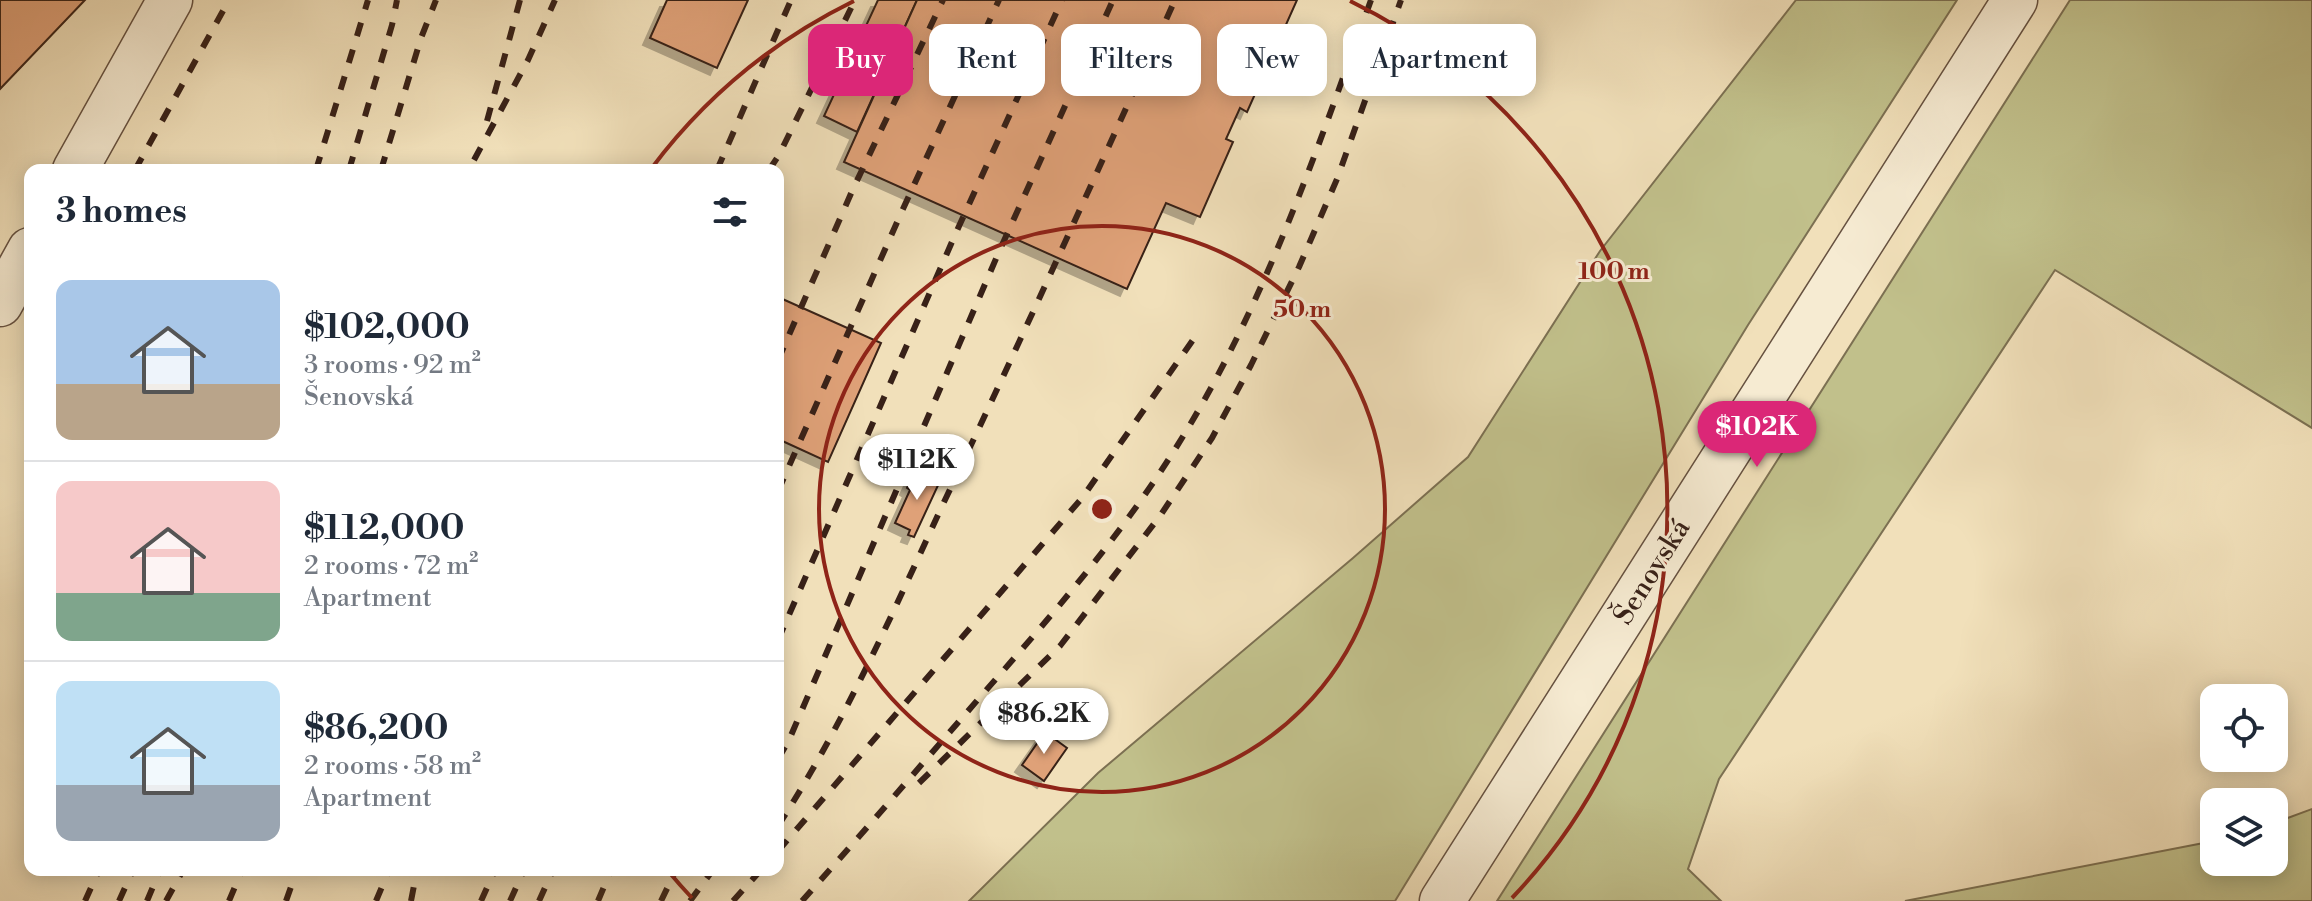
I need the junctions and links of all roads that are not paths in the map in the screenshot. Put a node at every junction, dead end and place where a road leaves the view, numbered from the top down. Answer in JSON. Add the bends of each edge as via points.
{"nodes":[{"id":1,"x":170,"y":0,"type":"edge"},
{"id":2,"x":2015,"y":0,"type":"edge"},
{"id":3,"x":78,"y":164,"type":"edge"},
{"id":4,"x":24,"y":261,"type":"edge"},
{"id":5,"x":0,"y":304,"type":"edge"},
{"id":6,"x":1442,"y":901,"type":"edge"}],
"edges":[{"from":1,"to":3,"type":"street"},
{"from":2,"to":6,"type":"street","name":"Šenovská"},
{"from":4,"to":5,"type":"street"}]}
